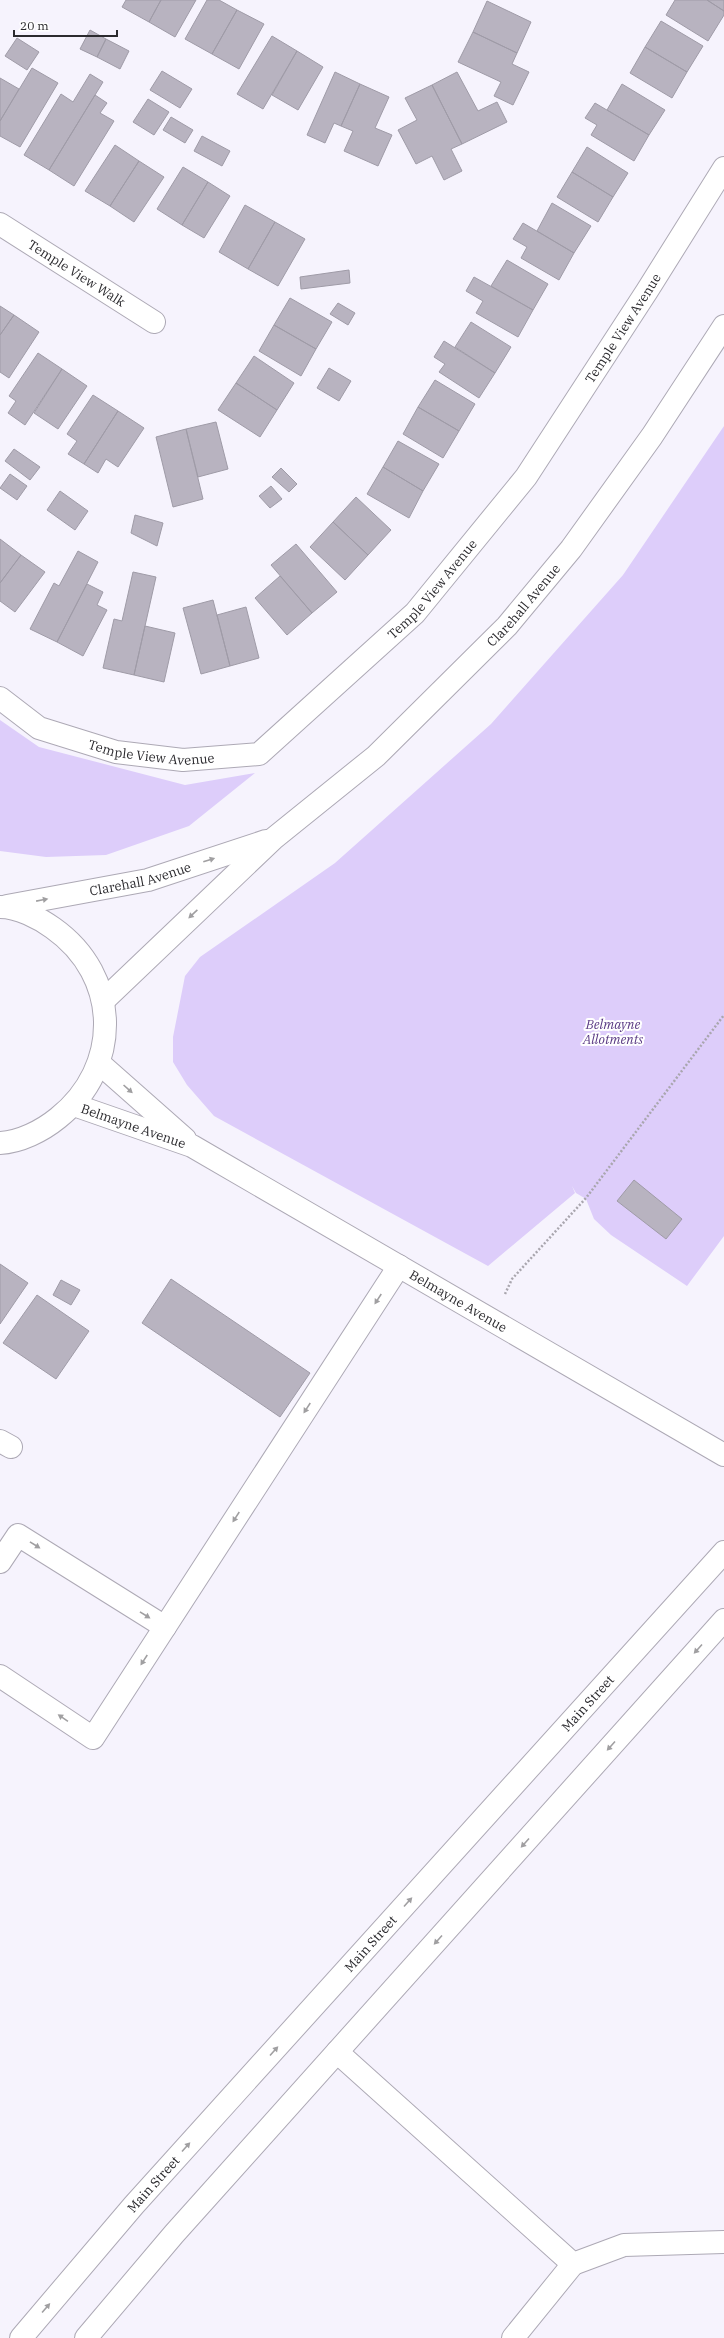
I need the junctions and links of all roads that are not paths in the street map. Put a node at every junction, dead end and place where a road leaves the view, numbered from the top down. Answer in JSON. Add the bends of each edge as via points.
{"nodes":[{"id":1,"x":724,"y":168,"type":"edge"},
{"id":2,"x":0,"y":224,"type":"edge"},
{"id":3,"x":154,"y":322,"type":"dead end"},
{"id":4,"x":724,"y":326,"type":"edge"},
{"id":5,"x":0,"y":698,"type":"edge"},
{"id":6,"x":272,"y":839,"type":"junction"},
{"id":7,"x":2,"y":907,"type":"edge"},
{"id":8,"x":103,"y":1001,"type":"junction"},
{"id":9,"x":99,"y":1062,"type":"junction"},
{"id":10,"x":74,"y":1105,"type":"junction"},
{"id":11,"x":0,"y":1143,"type":"edge"},
{"id":12,"x":192,"y":1146,"type":"junction"},
{"id":13,"x":399,"y":1266,"type":"junction"},
{"id":14,"x":724,"y":1455,"type":"edge"},
{"id":15,"x":724,"y":1552,"type":"edge"},
{"id":16,"x":0,"y":1562,"type":"edge"},
{"id":17,"x":724,"y":1620,"type":"edge"},
{"id":18,"x":165,"y":1627,"type":"junction"},
{"id":19,"x":0,"y":1676,"type":"edge"},
{"id":20,"x":337,"y":2052,"type":"junction"},
{"id":21,"x":724,"y":2242,"type":"edge"},
{"id":22,"x":573,"y":2264,"type":"junction"},
{"id":23,"x":20,"y":2338,"type":"edge"},
{"id":24,"x":86,"y":2338,"type":"edge"},
{"id":25,"x":513,"y":2338,"type":"edge"}],
"edges":[{"from":1,"to":5,"type":"street","name":"Temple View Avenue","via":[[648,291],[526,477],[415,613],[260,754],[183,760],[116,752],[40,728]]},
{"from":2,"to":3,"type":"street","name":"Temple View Walk"},
{"from":4,"to":6,"type":"street","name":"Clarehall Avenue","via":[[652,436],[571,549],[507,626],[376,756]]},
{"from":7,"to":6,"type":"street","name":"Clarehall Avenue","one_way":true,"via":[[148,880]]},
{"from":6,"to":8,"type":"street","name":"Clarehall Avenue","one_way":true},
{"from":7,"to":8,"type":"street","via":[[40,918],[69,939],[93,972]]},
{"from":8,"to":9,"type":"street","via":[[105,1029]]},
{"from":9,"to":10,"type":"street","via":[[89,1085]]},
{"from":9,"to":12,"type":"street","name":"Belmayne Avenue","one_way":true},
{"from":10,"to":11,"type":"street","via":[[44,1129],[8,1143]]},
{"from":10,"to":12,"type":"street","name":"Belmayne Avenue"},
{"from":12,"to":13,"type":"street","name":"Belmayne Avenue"},
{"from":13,"to":14,"type":"street","name":"Belmayne Avenue"},
{"from":13,"to":18,"type":"street","one_way":true},
{"from":23,"to":15,"type":"street","name":"Main Street","one_way":true,"via":[[134,2205]]},
{"from":16,"to":18,"type":"street","one_way":true,"via":[[18,1535]]},
{"from":17,"to":20,"type":"street","one_way":true},
{"from":18,"to":19,"type":"street","one_way":true,"via":[[93,1738]]},
{"from":20,"to":22,"type":"street"},
{"from":20,"to":24,"type":"street","via":[[174,2234]]},
{"from":21,"to":22,"type":"street","via":[[624,2245]]},
{"from":22,"to":25,"type":"street"}]}
